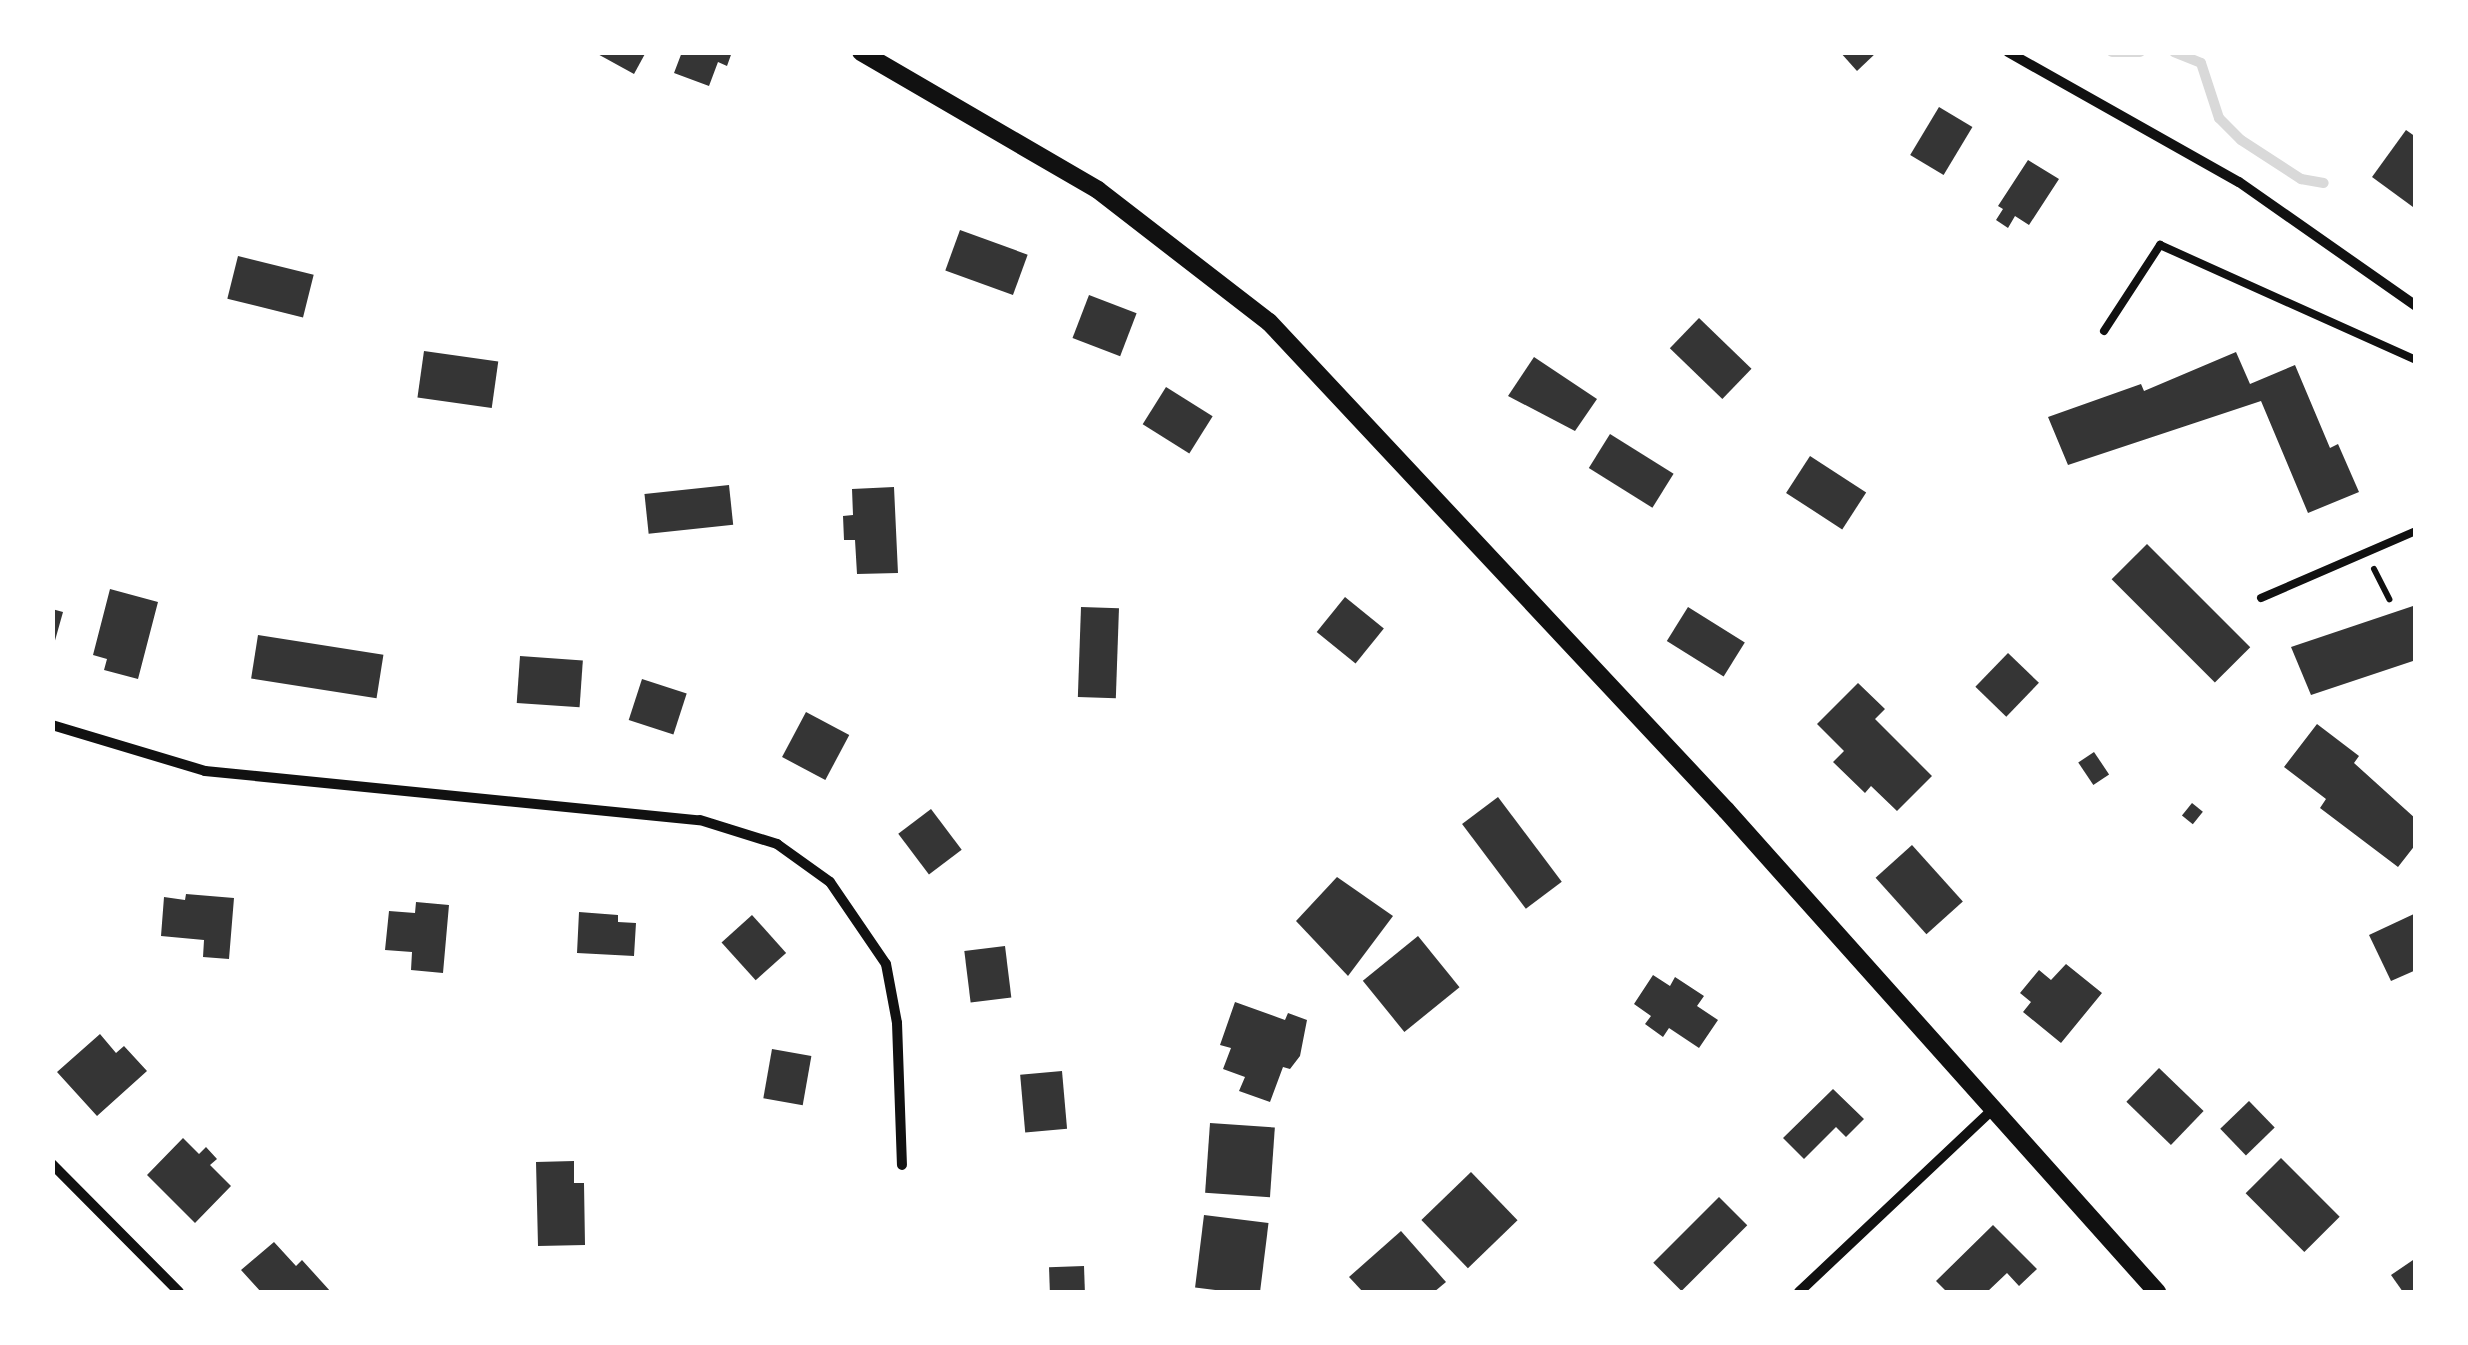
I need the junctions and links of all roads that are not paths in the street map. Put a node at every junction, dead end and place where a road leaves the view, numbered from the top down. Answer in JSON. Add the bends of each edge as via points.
{"nodes":[{"id":1,"x":861,"y":52,"type":"edge"},
{"id":2,"x":2008,"y":52,"type":"edge"},
{"id":3,"x":2416,"y":306,"type":"edge"},
{"id":4,"x":2104,"y":332,"type":"dead end"},
{"id":5,"x":2416,"y":360,"type":"edge"},
{"id":6,"x":2416,"y":531,"type":"edge"},
{"id":7,"x":2260,"y":598,"type":"dead end"},
{"id":8,"x":52,"y":725,"type":"edge"},
{"id":9,"x":1991,"y":1112,"type":"junction"},
{"id":10,"x":52,"y":1164,"type":"edge"},
{"id":11,"x":902,"y":1165,"type":"dead end"},
{"id":12,"x":179,"y":1292,"type":"edge"},
{"id":13,"x":1799,"y":1292,"type":"edge"},
{"id":14,"x":2157,"y":1292,"type":"edge"}],
"edges":[{"from":1,"to":9,"type":"street","via":[[1098,190],[1268,322],[1726,810]]},
{"from":2,"to":3,"type":"street","via":[[2238,182]]},
{"from":4,"to":5,"type":"lane","via":[[2160,246]]},
{"from":6,"to":7,"type":"lane"},
{"from":8,"to":11,"type":"street","via":[[205,771],[700,820],[777,844],[838,890],[886,964],[897,1023]]},
{"from":9,"to":13,"type":"street"},
{"from":9,"to":14,"type":"street"},
{"from":10,"to":12,"type":"street"}]}
